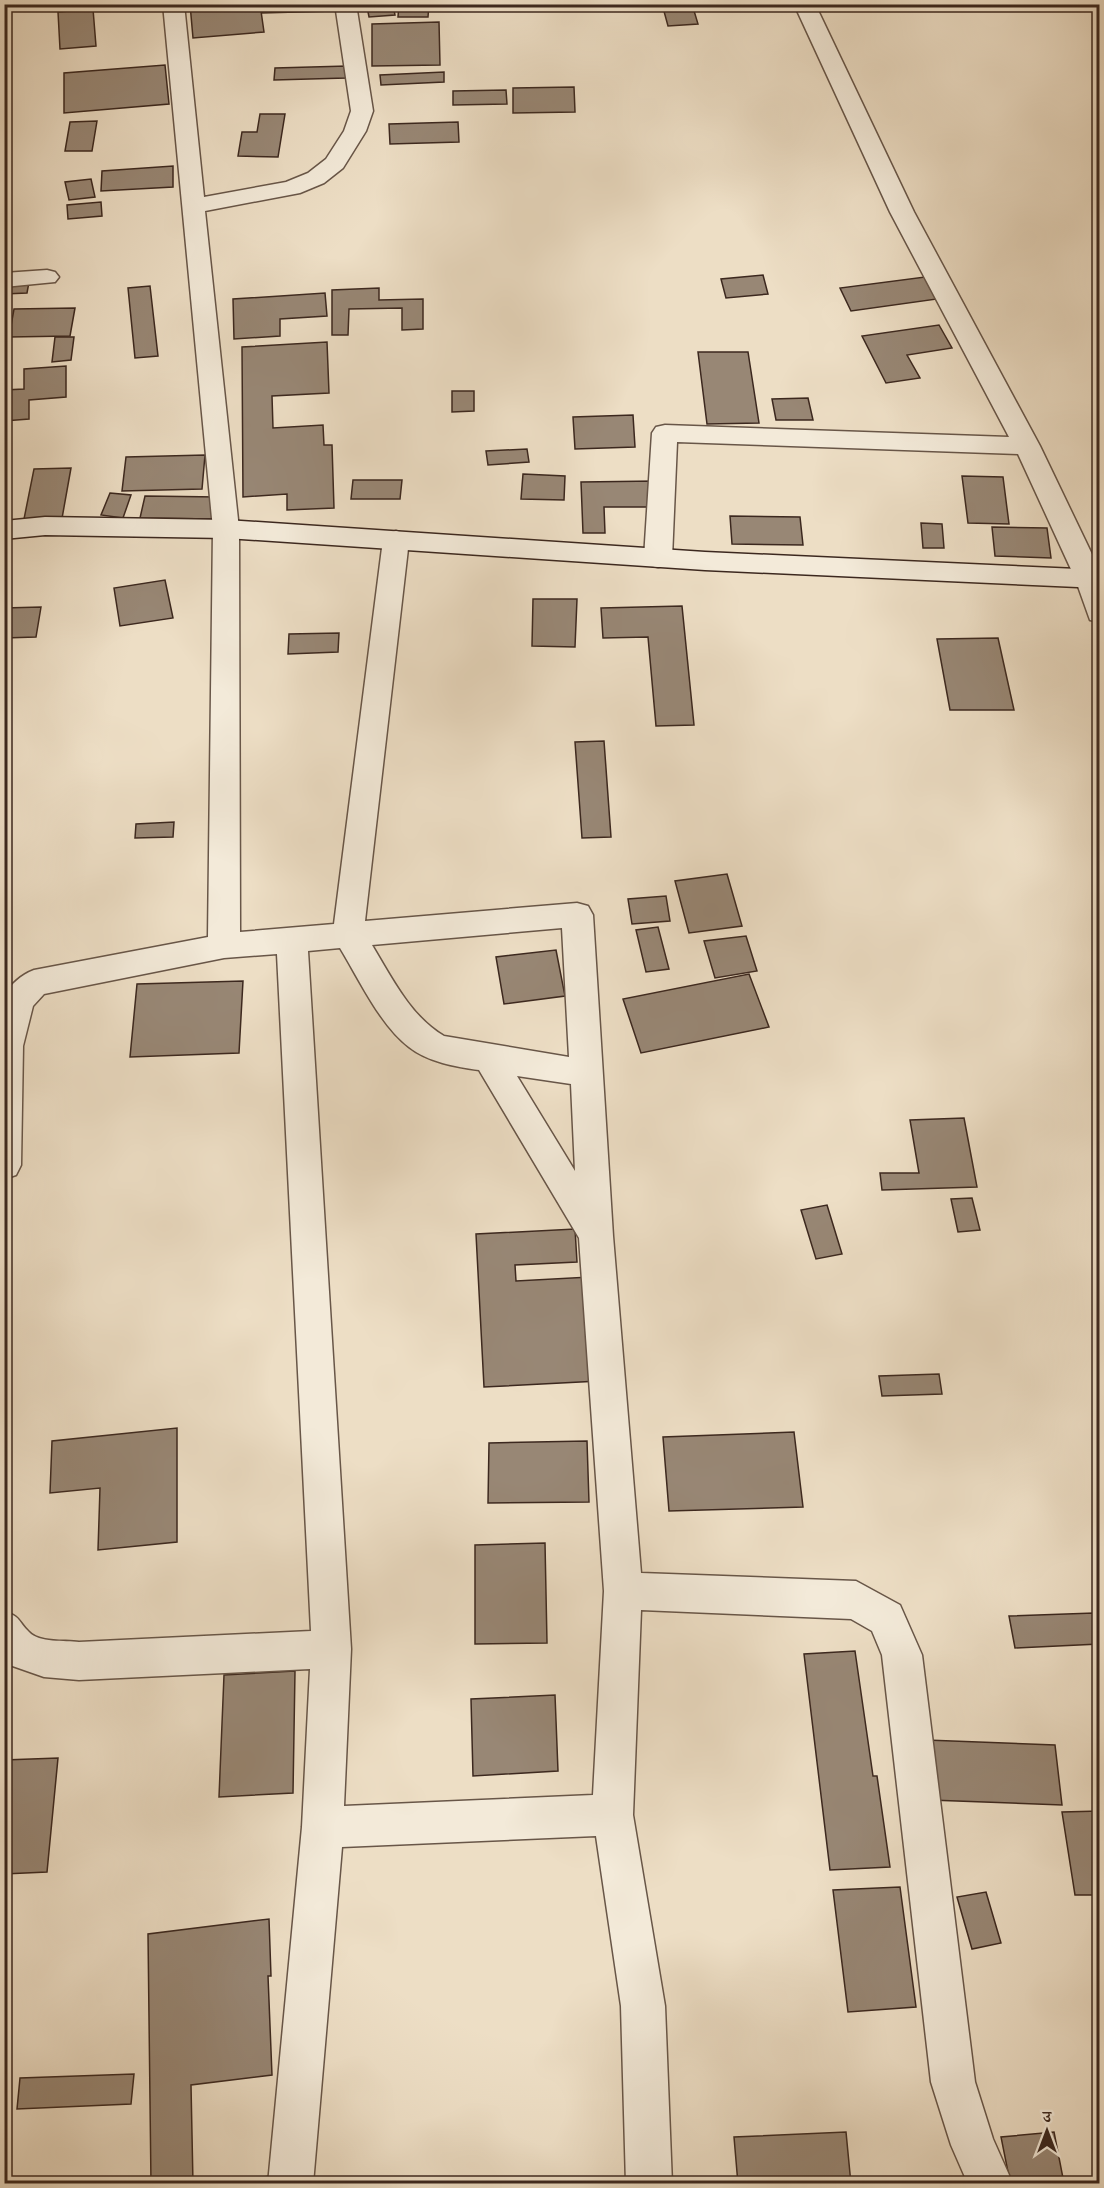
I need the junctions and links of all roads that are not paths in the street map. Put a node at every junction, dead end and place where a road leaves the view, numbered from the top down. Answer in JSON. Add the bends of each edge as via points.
{"nodes":[{"id":1,"x":173,"y":4,"type":"edge"},
{"id":2,"x":345,"y":4,"type":"edge"},
{"id":3,"x":804,"y":4,"type":"edge"},
{"id":4,"x":194,"y":207,"type":"junction"},
{"id":5,"x":46,"y":277,"type":"dead end"},
{"id":6,"x":4,"y":280,"type":"edge"},
{"id":7,"x":1027,"y":446,"type":"junction"},
{"id":8,"x":226,"y":529,"type":"junction"},
{"id":9,"x":4,"y":530,"type":"edge"},
{"id":10,"x":396,"y":540,"type":"junction"},
{"id":11,"x":658,"y":558,"type":"junction"},
{"id":12,"x":1094,"y":579,"type":"edge"},
{"id":13,"x":1100,"y":612,"type":"edge"},
{"id":14,"x":348,"y":934,"type":"junction"},
{"id":15,"x":292,"y":940,"type":"junction"},
{"id":16,"x":224,"y":946,"type":"junction"},
{"id":17,"x":489,"y":1058,"type":"junction"},
{"id":18,"x":588,"y":1073,"type":"junction"},
{"id":19,"x":4,"y":1165,"type":"edge"},
{"id":20,"x":596,"y":1236,"type":"junction"},
{"id":21,"x":623,"y":1591,"type":"junction"},
{"id":22,"x":4,"y":1630,"type":"edge"},
{"id":23,"x":331,"y":1649,"type":"junction"},
{"id":24,"x":613,"y":1815,"type":"junction"},
{"id":25,"x":323,"y":1827,"type":"junction"},
{"id":26,"x":290,"y":2184,"type":"edge"},
{"id":27,"x":649,"y":2184,"type":"edge"},
{"id":28,"x":991,"y":2184,"type":"edge"}],
"edges":[{"from":1,"to":4,"type":"street"},
{"from":2,"to":4,"type":"street","via":[[362,111],[335,164],[292,188]]},
{"from":3,"to":7,"type":"street","via":[[902,212]]},
{"from":4,"to":8,"type":"street"},
{"from":5,"to":6,"type":"street"},
{"from":7,"to":11,"type":"street","via":[[665,433]]},
{"from":7,"to":12,"type":"street"},
{"from":8,"to":9,"type":"street","via":[[45,526]]},
{"from":8,"to":10,"type":"street"},
{"from":8,"to":16,"type":"street"},
{"from":10,"to":11,"type":"street"},
{"from":10,"to":14,"type":"street"},
{"from":11,"to":12,"type":"street"},
{"from":12,"to":13,"type":"street"},
{"from":14,"to":15,"type":"street"},
{"from":14,"to":17,"type":"street","via":[[401,1019],[420,1038],[435,1047]]},
{"from":14,"to":18,"type":"street","via":[[577,915]]},
{"from":15,"to":16,"type":"street"},
{"from":15,"to":23,"type":"street"},
{"from":16,"to":19,"type":"street","via":[[34,983],[18,1001],[7,1046]]},
{"from":17,"to":18,"type":"street"},
{"from":17,"to":20,"type":"street"},
{"from":18,"to":20,"type":"street"},
{"from":20,"to":21,"type":"street"},
{"from":21,"to":24,"type":"street"},
{"from":21,"to":28,"type":"street","via":[[856,1600],[886,1618],[902,1655],[953,2082],[973,2145]]},
{"from":22,"to":23,"type":"street","via":[[17,1649],[44,1658],[80,1661]]},
{"from":23,"to":25,"type":"street"},
{"from":24,"to":25,"type":"street"},
{"from":24,"to":27,"type":"street","via":[[644,2006]]},
{"from":25,"to":26,"type":"street"}]}
